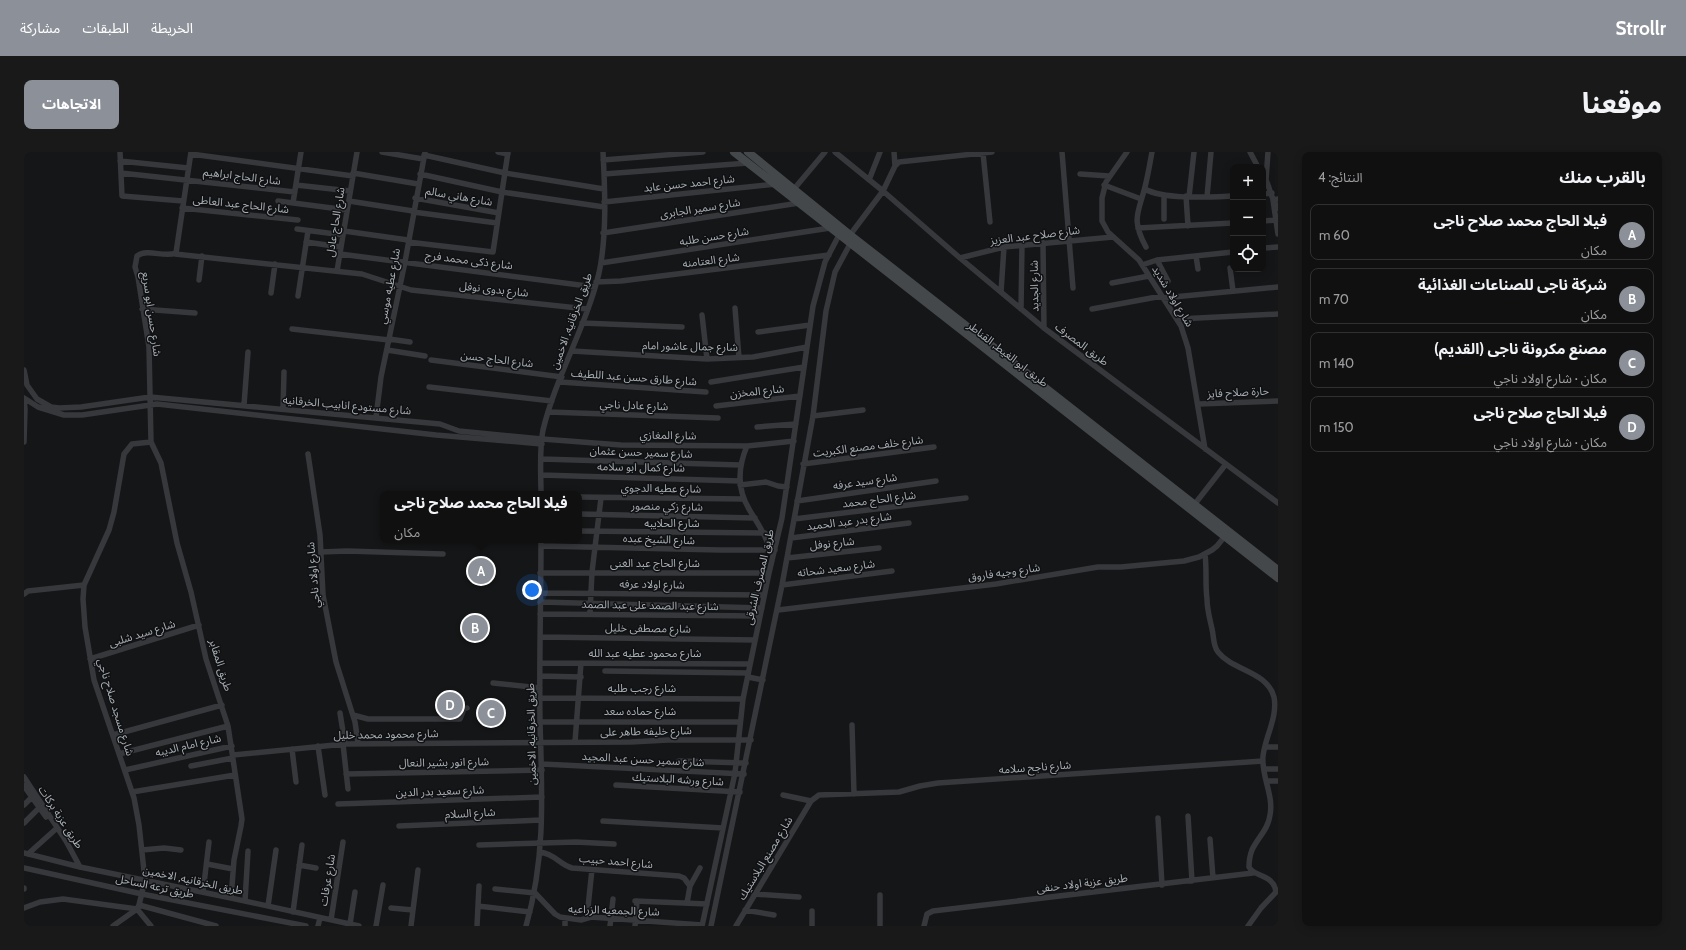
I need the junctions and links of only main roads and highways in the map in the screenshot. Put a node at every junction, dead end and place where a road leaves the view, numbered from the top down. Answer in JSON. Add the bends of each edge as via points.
{"nodes":[{"id":1,"x":734,"y":152,"type":"edge"},
{"id":2,"x":748,"y":152,"type":"edge"},
{"id":3,"x":1274,"y":569,"type":"edge"},
{"id":4,"x":1278,"y":578,"type":"edge"}],
"edges":[{"from":1,"to":3,"type":"main road","name":"طريق ابو الغيط, القناطر","via":[[1225,536]]},
{"from":2,"to":3,"type":"main road","name":"طريق ابو الغيط, القناطر"},
{"from":3,"to":4,"type":"main road"}]}
